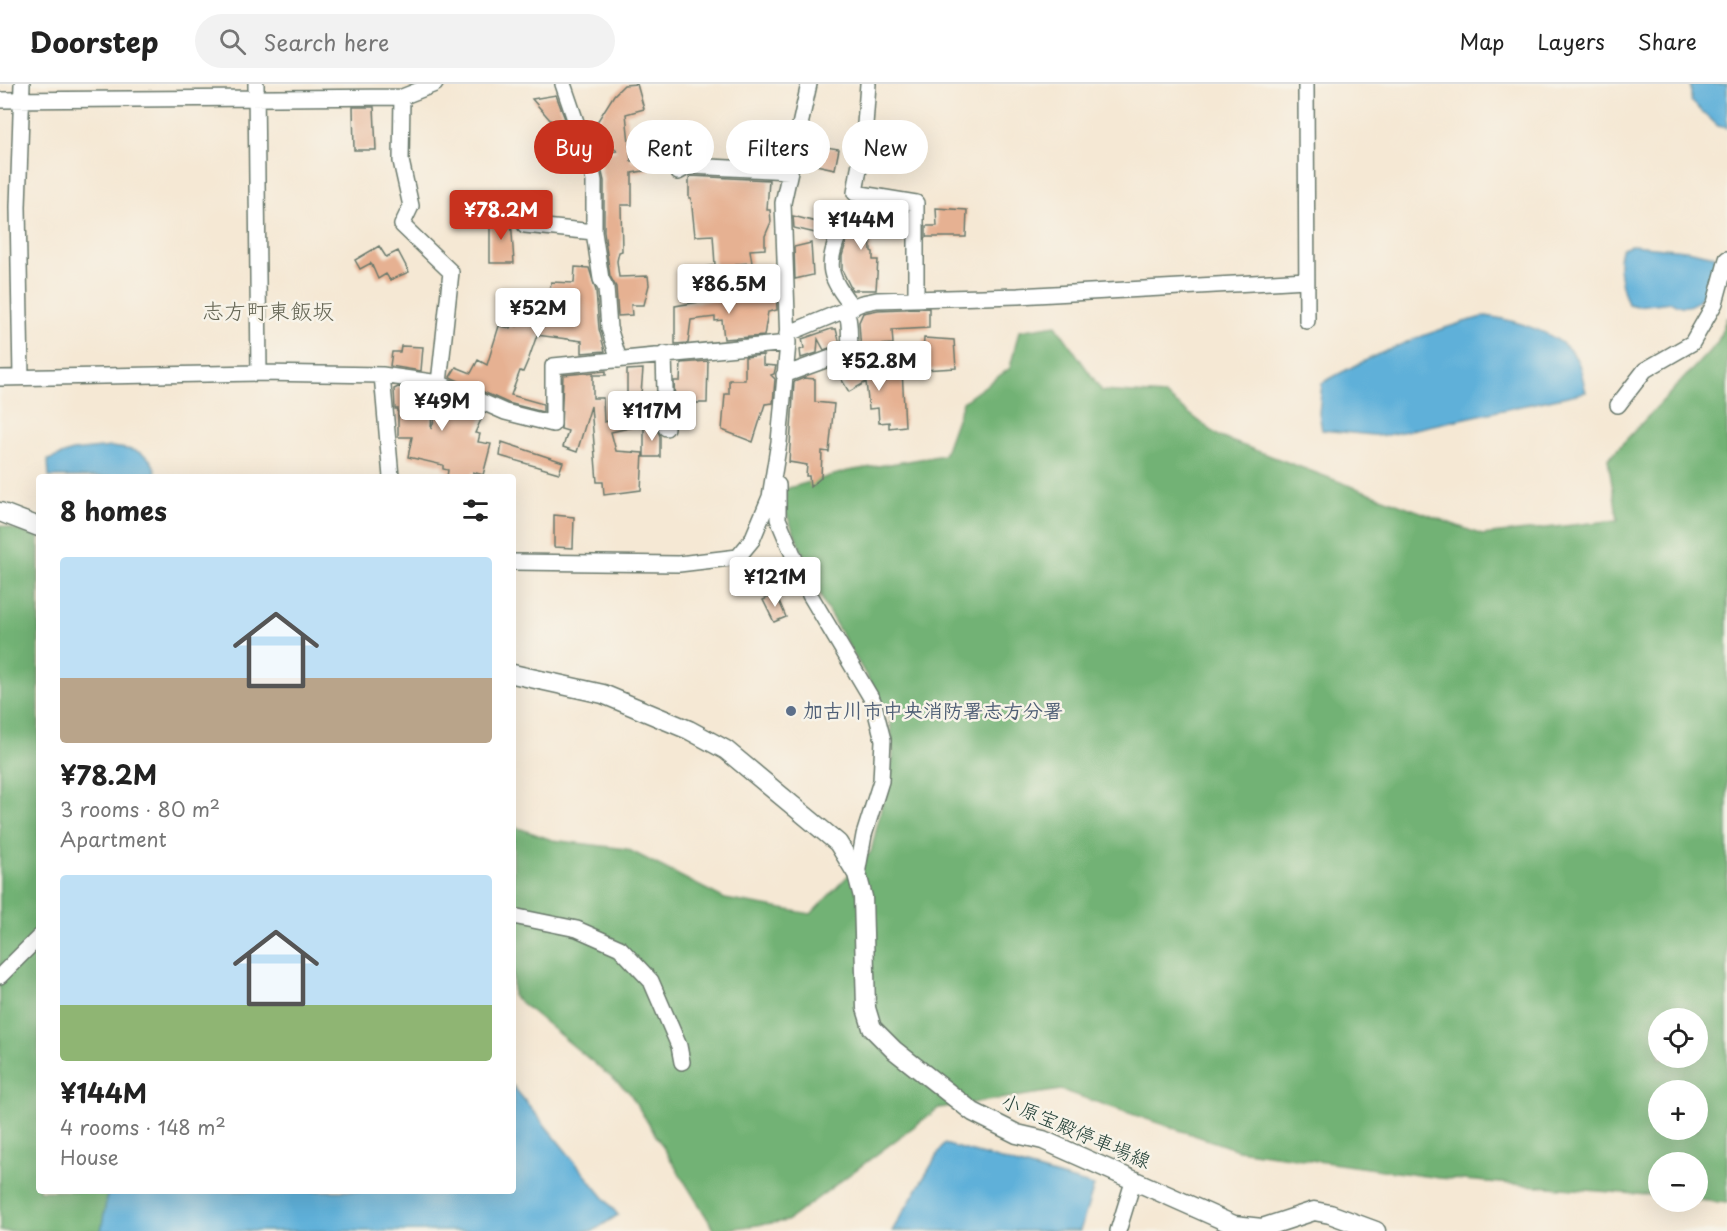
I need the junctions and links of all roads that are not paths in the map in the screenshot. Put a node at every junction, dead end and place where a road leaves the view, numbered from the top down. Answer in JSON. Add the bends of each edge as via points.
{"nodes":[{"id":1,"x":435,"y":84,"type":"edge"},
{"id":2,"x":563,"y":84,"type":"edge"},
{"id":3,"x":809,"y":84,"type":"edge"},
{"id":4,"x":868,"y":84,"type":"edge"},
{"id":5,"x":1306,"y":84,"type":"edge"},
{"id":6,"x":256,"y":91,"type":"edge"},
{"id":7,"x":22,"y":92,"type":"edge"},
{"id":8,"x":402,"y":97,"type":"junction"},
{"id":9,"x":0,"y":100,"type":"edge"},
{"id":10,"x":801,"y":120,"type":"edge"},
{"id":11,"x":788,"y":174,"type":"edge"},
{"id":12,"x":525,"y":225,"type":"dead end"},
{"id":13,"x":840,"y":231,"type":"dead end"},
{"id":14,"x":594,"y":232,"type":"junction"},
{"id":15,"x":1727,"y":258,"type":"edge"},
{"id":16,"x":1306,"y":280,"type":"junction"},
{"id":17,"x":916,"y":298,"type":"junction"},
{"id":18,"x":850,"y":309,"type":"junction"},
{"id":19,"x":1307,"y":321,"type":"dead end"},
{"id":20,"x":788,"y":339,"type":"junction"},
{"id":21,"x":850,"y":351,"type":"junction"},
{"id":22,"x":664,"y":354,"type":"junction"},
{"id":23,"x":619,"y":360,"type":"junction"},
{"id":24,"x":898,"y":361,"type":"dead end"},
{"id":25,"x":259,"y":374,"type":"junction"},
{"id":26,"x":382,"y":375,"type":"junction"},
{"id":27,"x":784,"y":375,"type":"junction"},
{"id":28,"x":0,"y":378,"type":"edge"},
{"id":29,"x":21,"y":378,"type":"junction"},
{"id":30,"x":439,"y":383,"type":"junction"},
{"id":31,"x":1617,"y":405,"type":"dead end"},
{"id":32,"x":666,"y":428,"type":"dead end"},
{"id":33,"x":776,"y":458,"type":"junction"},
{"id":34,"x":391,"y":474,"type":"edge"},
{"id":35,"x":0,"y":512,"type":"edge"},
{"id":36,"x":36,"y":526,"type":"edge"},
{"id":37,"x":516,"y":562,"type":"edge"},
{"id":38,"x":516,"y":675,"type":"edge"},
{"id":39,"x":857,"y":874,"type":"junction"},
{"id":40,"x":516,"y":917,"type":"edge"},
{"id":41,"x":36,"y":940,"type":"edge"},
{"id":42,"x":0,"y":976,"type":"edge"},
{"id":43,"x":682,"y":1062,"type":"dead end"},
{"id":44,"x":1134,"y":1179,"type":"junction"},
{"id":45,"x":1118,"y":1231,"type":"edge"},
{"id":46,"x":1376,"y":1231,"type":"edge"}],
"edges":[{"from":1,"to":8,"type":"street"},
{"from":2,"to":14,"type":"street","via":[[591,166]]},
{"from":3,"to":10,"type":"street"},
{"from":4,"to":17,"type":"street","via":[[855,193],[916,203]]},
{"from":5,"to":16,"type":"street"},
{"from":6,"to":7,"type":"street"},
{"from":6,"to":8,"type":"street"},
{"from":6,"to":25,"type":"street"},
{"from":7,"to":9,"type":"street"},
{"from":7,"to":29,"type":"street","via":[[18,207]]},
{"from":8,"to":30,"type":"street","via":[[401,161],[411,206],[402,225],[451,272]]},
{"from":11,"to":20,"type":"street","via":[[783,203]]},
{"from":12,"to":14,"type":"street"},
{"from":13,"to":18,"type":"street","via":[[830,272]]},
{"from":14,"to":23,"type":"street","via":[[601,279],[606,288],[609,328]]},
{"from":15,"to":31,"type":"street","via":[[1715,303],[1692,343],[1645,370]]},
{"from":16,"to":17,"type":"street"},
{"from":16,"to":19,"type":"street"},
{"from":17,"to":18,"type":"street","via":[[877,300]]},
{"from":18,"to":20,"type":"street"},
{"from":18,"to":21,"type":"street"},
{"from":20,"to":22,"type":"street"},
{"from":20,"to":27,"type":"street"},
{"from":21,"to":24,"type":"street","via":[[853,358],[865,365]]},
{"from":21,"to":27,"type":"street"},
{"from":22,"to":23,"type":"street"},
{"from":22,"to":32,"type":"street"},
{"from":23,"to":30,"type":"street","via":[[553,366],[553,424],[505,412]]},
{"from":25,"to":26,"type":"street"},
{"from":25,"to":29,"type":"street"},
{"from":26,"to":30,"type":"street"},
{"from":26,"to":34,"type":"street"},
{"from":27,"to":33,"type":"street"},
{"from":28,"to":29,"type":"street"},
{"from":33,"to":37,"type":"street","via":[[770,497],[752,540],[738,557],[679,564]]},
{"from":33,"to":39,"type":"street","via":[[778,519],[810,595],[873,701],[883,740],[881,781]]},
{"from":35,"to":36,"type":"main road"},
{"from":38,"to":39,"type":"main road","name":"小原宝殿停車場線","via":[[603,694],[726,750],[838,843]]},
{"from":39,"to":44,"type":"main road","name":"小原宝殿停車場線","via":[[862,897],[866,1008],[872,1028],[973,1112],[1017,1134],[1043,1140]]},
{"from":40,"to":43,"type":"street","via":[[577,929],[620,948],[651,981],[680,1046]]},
{"from":41,"to":42,"type":"street"},
{"from":44,"to":45,"type":"street"},
{"from":44,"to":46,"type":"main road","name":"小原宝殿停車場線","via":[[1234,1225],[1262,1228],[1314,1210]]}]}
